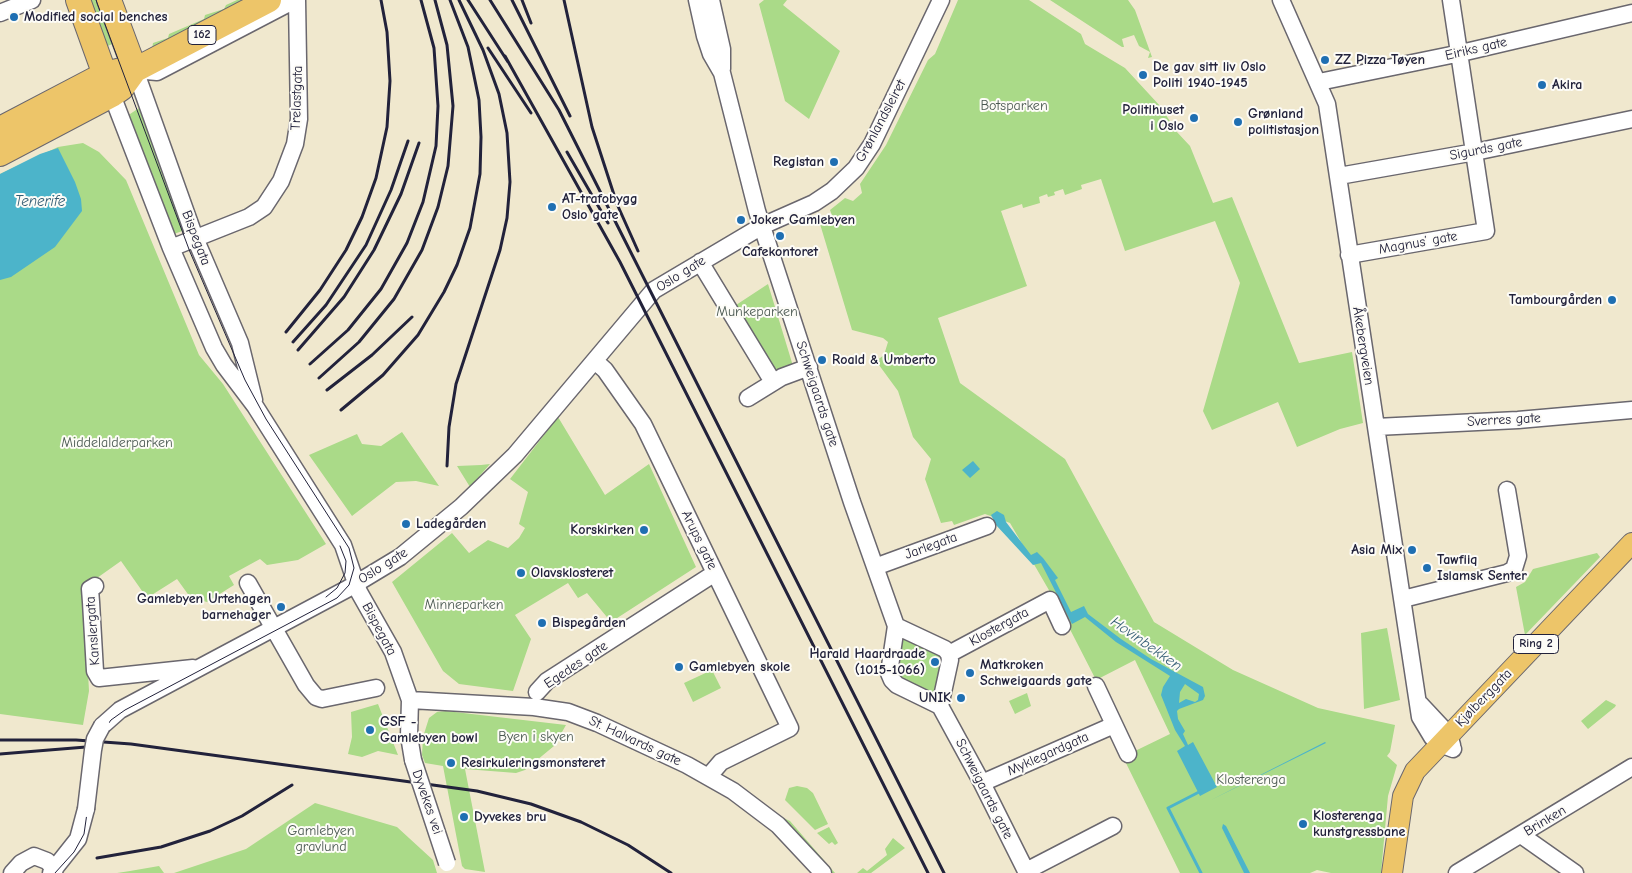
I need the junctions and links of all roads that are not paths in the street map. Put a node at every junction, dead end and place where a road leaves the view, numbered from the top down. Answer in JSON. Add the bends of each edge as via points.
{"nodes":[{"id":1,"x":32,"y":0,"type":"edge"},
{"id":2,"x":78,"y":0,"type":"edge"},
{"id":3,"x":109,"y":0,"type":"edge"},
{"id":4,"x":269,"y":0,"type":"edge"},
{"id":5,"x":296,"y":0,"type":"edge"},
{"id":6,"x":697,"y":0,"type":"edge"},
{"id":7,"x":711,"y":0,"type":"edge"},
{"id":8,"x":941,"y":0,"type":"edge"},
{"id":9,"x":1281,"y":0,"type":"edge"},
{"id":10,"x":1452,"y":0,"type":"edge"},
{"id":11,"x":0,"y":13,"type":"edge"},
{"id":12,"x":1632,"y":13,"type":"edge"},
{"id":13,"x":1461,"y":53,"type":"junction"},
{"id":14,"x":135,"y":70,"type":"junction"},
{"id":15,"x":722,"y":73,"type":"junction"},
{"id":16,"x":1319,"y":82,"type":"junction"},
{"id":17,"x":109,"y":85,"type":"junction"},
{"id":18,"x":1632,"y":119,"type":"edge"},
{"id":19,"x":0,"y":129,"type":"edge"},
{"id":20,"x":1474,"y":152,"type":"junction"},
{"id":21,"x":0,"y":154,"type":"edge"},
{"id":22,"x":1339,"y":176,"type":"junction"},
{"id":23,"x":762,"y":226,"type":"junction"},
{"id":24,"x":195,"y":238,"type":"junction"},
{"id":25,"x":171,"y":248,"type":"junction"},
{"id":26,"x":1349,"y":254,"type":"junction"},
{"id":27,"x":700,"y":262,"type":"junction"},
{"id":28,"x":595,"y":361,"type":"junction"},
{"id":29,"x":809,"y":368,"type":"junction"},
{"id":30,"x":773,"y":382,"type":"junction"},
{"id":31,"x":748,"y":398,"type":"dead end"},
{"id":32,"x":255,"y":406,"type":"junction"},
{"id":33,"x":1632,"y":410,"type":"edge"},
{"id":34,"x":1376,"y":427,"type":"junction"},
{"id":35,"x":1507,"y":490,"type":"dead end"},
{"id":36,"x":987,"y":526,"type":"dead end"},
{"id":37,"x":1632,"y":543,"type":"edge"},
{"id":38,"x":1632,"y":561,"type":"edge"},
{"id":39,"x":875,"y":567,"type":"junction"},
{"id":40,"x":715,"y":573,"type":"junction"},
{"id":41,"x":248,"y":583,"type":"dead end"},
{"id":42,"x":356,"y":584,"type":"junction"},
{"id":43,"x":95,"y":586,"type":"dead end"},
{"id":44,"x":1403,"y":599,"type":"junction"},
{"id":45,"x":896,"y":626,"type":"junction"},
{"id":46,"x":1062,"y":626,"type":"dead end"},
{"id":47,"x":274,"y":628,"type":"junction"},
{"id":48,"x":949,"y":654,"type":"junction"},
{"id":49,"x":200,"y":667,"type":"junction"},
{"id":50,"x":1096,"y":686,"type":"dead end"},
{"id":51,"x":376,"y":688,"type":"dead end"},
{"id":52,"x":537,"y":692,"type":"dead end"},
{"id":53,"x":410,"y":700,"type":"junction"},
{"id":54,"x":940,"y":706,"type":"junction"},
{"id":55,"x":1114,"y":725,"type":"junction"},
{"id":56,"x":1447,"y":743,"type":"junction"},
{"id":57,"x":1128,"y":754,"type":"dead end"},
{"id":58,"x":1632,"y":767,"type":"edge"},
{"id":59,"x":709,"y":776,"type":"junction"},
{"id":60,"x":982,"y":783,"type":"junction"},
{"id":61,"x":1113,"y":826,"type":"dead end"},
{"id":62,"x":1521,"y":835,"type":"junction"},
{"id":63,"x":449,"y":868,"type":"edge"},
{"id":64,"x":53,"y":871,"type":"edge"},
{"id":65,"x":1027,"y":872,"type":"edge"},
{"id":66,"x":12,"y":873,"type":"edge"},
{"id":67,"x":823,"y":873,"type":"edge"},
{"id":68,"x":1392,"y":873,"type":"edge"},
{"id":69,"x":1401,"y":873,"type":"edge"},
{"id":70,"x":1457,"y":873,"type":"edge"},
{"id":71,"x":1576,"y":873,"type":"edge"}],
"edges":[{"from":1,"to":11,"type":"street"},
{"from":2,"to":17,"type":"highway"},
{"from":3,"to":14,"type":"highway"},
{"from":4,"to":14,"type":"highway","number":"162"},
{"from":5,"to":14,"type":"street","name":"Trelastgata","via":[[157,72]]},
{"from":5,"to":24,"type":"street","name":"Trelastgata","via":[[300,111],[295,144],[287,167],[264,207],[249,217]]},
{"from":6,"to":15,"type":"street","name":"Schweigaards gate","via":[[705,36]]},
{"from":7,"to":15,"type":"street","name":"Schweigaards gate","via":[[722,49]]},
{"from":8,"to":23,"type":"street","name":"Grønlandsleiret","via":[[860,163],[821,199]]},
{"from":9,"to":16,"type":"street","name":"Åkebergveien"},
{"from":10,"to":13,"type":"street"},
{"from":12,"to":13,"type":"street","name":"Eiriks gate"},
{"from":13,"to":16,"type":"street","name":"Eiriks gate"},
{"from":13,"to":20,"type":"street"},
{"from":14,"to":17,"type":"highway","number":"162","via":[[122,70]]},
{"from":14,"to":24,"type":"street","name":"Bispegata"},
{"from":15,"to":23,"type":"street","name":"Schweigaards gate"},
{"from":16,"to":22,"type":"street","name":"Åkebergveien","via":[[1327,104]]},
{"from":17,"to":19,"type":"highway","number":"162"},
{"from":17,"to":21,"type":"highway","number":"162"},
{"from":17,"to":25,"type":"street","name":"Bispegata"},
{"from":18,"to":20,"type":"street","name":"Sigurds gate"},
{"from":20,"to":22,"type":"street","name":"Sigurds gate"},
{"from":20,"to":26,"type":"street","name":"Magnus’ gate","via":[[1486,231]]},
{"from":22,"to":26,"type":"street","name":"Åkebergveien"},
{"from":23,"to":27,"type":"street","name":"Oslo gate"},
{"from":23,"to":29,"type":"street","name":"Schweigaards gate"},
{"from":24,"to":25,"type":"street","name":"Trelastgata"},
{"from":24,"to":32,"type":"street","name":"Bispegata","via":[[240,343]]},
{"from":25,"to":32,"type":"street","name":"Bispegata","via":[[219,357]]},
{"from":26,"to":34,"type":"street","name":"Åkebergveien"},
{"from":27,"to":28,"type":"street","name":"Oslo gate","via":[[654,290]]},
{"from":27,"to":30,"type":"street"},
{"from":28,"to":40,"type":"street","name":"Arups gate","via":[[643,424]]},
{"from":28,"to":42,"type":"street","name":"Oslo gate","via":[[516,455],[477,494],[400,557]]},
{"from":29,"to":30,"type":"street"},
{"from":29,"to":39,"type":"street","name":"Schweigaards gate"},
{"from":30,"to":31,"type":"street"},
{"from":32,"to":42,"type":"street","name":"Bispegata","via":[[343,545]]},
{"from":33,"to":34,"type":"street","name":"Sverres gate"},
{"from":34,"to":44,"type":"street","name":"Åkebergveien"},
{"from":35,"to":44,"type":"street","via":[[1518,556],[1514,569],[1502,575]]},
{"from":36,"to":39,"type":"street","name":"Jarlegata"},
{"from":37,"to":56,"type":"main road","name":"Kjølberggata","number":"Ring 2"},
{"from":38,"to":56,"type":"main road","name":"Kjølberggata","number":"Ring 2"},
{"from":39,"to":45,"type":"street","name":"Schweigaards gate"},
{"from":40,"to":52,"type":"street","name":"Egedes gate","via":[[547,682]]},
{"from":40,"to":59,"type":"street","name":"Arups gate","via":[[790,728],[721,762]]},
{"from":41,"to":47,"type":"street"},
{"from":42,"to":47,"type":"street","name":"Oslo gate"},
{"from":42,"to":53,"type":"street","name":"Bispegata","via":[[392,652]]},
{"from":43,"to":49,"type":"street","name":"Kanslergata","via":[[90,589],[95,671],[99,678]]},
{"from":44,"to":56,"type":"street","name":"Åkebergveien","via":[[1424,726]]},
{"from":45,"to":48,"type":"street","via":[[945,648]]},
{"from":45,"to":54,"type":"street","via":[[889,673],[892,680]]},
{"from":46,"to":48,"type":"street","name":"Klostergata","via":[[1050,600]]},
{"from":47,"to":49,"type":"street","name":"Oslo gate"},
{"from":47,"to":51,"type":"street","via":[[316,697],[322,699]]},
{"from":48,"to":54,"type":"street"},
{"from":49,"to":64,"type":"street","name":"Oslo gate","bridge":true,"via":[[120,710],[102,726],[95,739],[86,808],[78,839]]},
{"from":50,"to":55,"type":"street"},
{"from":53,"to":59,"type":"street","name":"St. Halvards gate","via":[[511,705],[568,712]]},
{"from":53,"to":63,"type":"street","name":"Dyvekes vei","bridge":true,"via":[[413,760]]},
{"from":54,"to":60,"type":"street","name":"Schweigaards gate"},
{"from":55,"to":57,"type":"street"},
{"from":55,"to":60,"type":"street","name":"Myklegardgata"},
{"from":56,"to":68,"type":"main road","number":"Ring 2","via":[[1415,771],[1406,788]]},
{"from":56,"to":69,"type":"main road","number":"Ring 2","via":[[1416,793],[1408,815]]},
{"from":58,"to":62,"type":"street","name":"Brinken"},
{"from":59,"to":67,"type":"street","name":"St. Halvards gate","via":[[778,825]]},
{"from":60,"to":65,"type":"street","name":"Schweigaards gate"},
{"from":61,"to":65,"type":"street"},
{"from":62,"to":70,"type":"street","name":"Brinken"},
{"from":62,"to":71,"type":"street"},
{"from":64,"to":66,"type":"street","via":[[47,862],[34,856]]}]}
